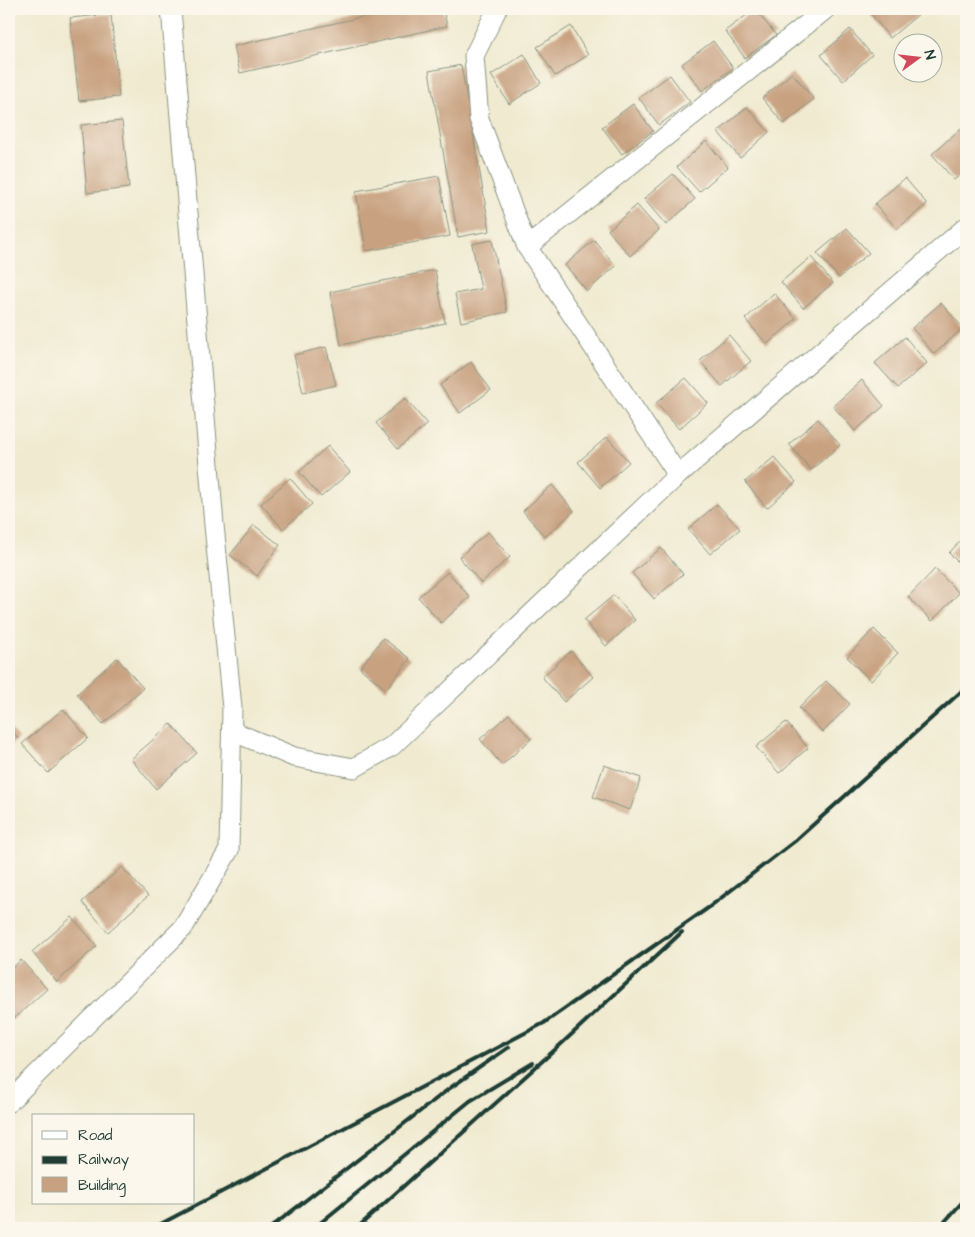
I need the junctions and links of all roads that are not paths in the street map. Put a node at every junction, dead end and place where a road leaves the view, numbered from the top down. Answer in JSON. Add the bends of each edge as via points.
{"nodes":[{"id":1,"x":171,"y":9,"type":"edge"},
{"id":2,"x":497,"y":9,"type":"edge"},
{"id":3,"x":826,"y":9,"type":"edge"},
{"id":4,"x":966,"y":227,"type":"edge"},
{"id":5,"x":527,"y":247,"type":"junction"},
{"id":6,"x":678,"y":476,"type":"junction"},
{"id":7,"x":232,"y":730,"type":"junction"},
{"id":8,"x":9,"y":1102,"type":"edge"}],
"edges":[{"from":1,"to":7,"type":"street"},
{"from":2,"to":5,"type":"street","via":[[474,56],[479,119]]},
{"from":3,"to":5,"type":"street"},
{"from":4,"to":6,"type":"street"},
{"from":5,"to":6,"type":"street"},
{"from":6,"to":7,"type":"street","via":[[392,746],[354,768],[294,756]]},
{"from":7,"to":8,"type":"street","via":[[229,850],[183,928]]}]}
